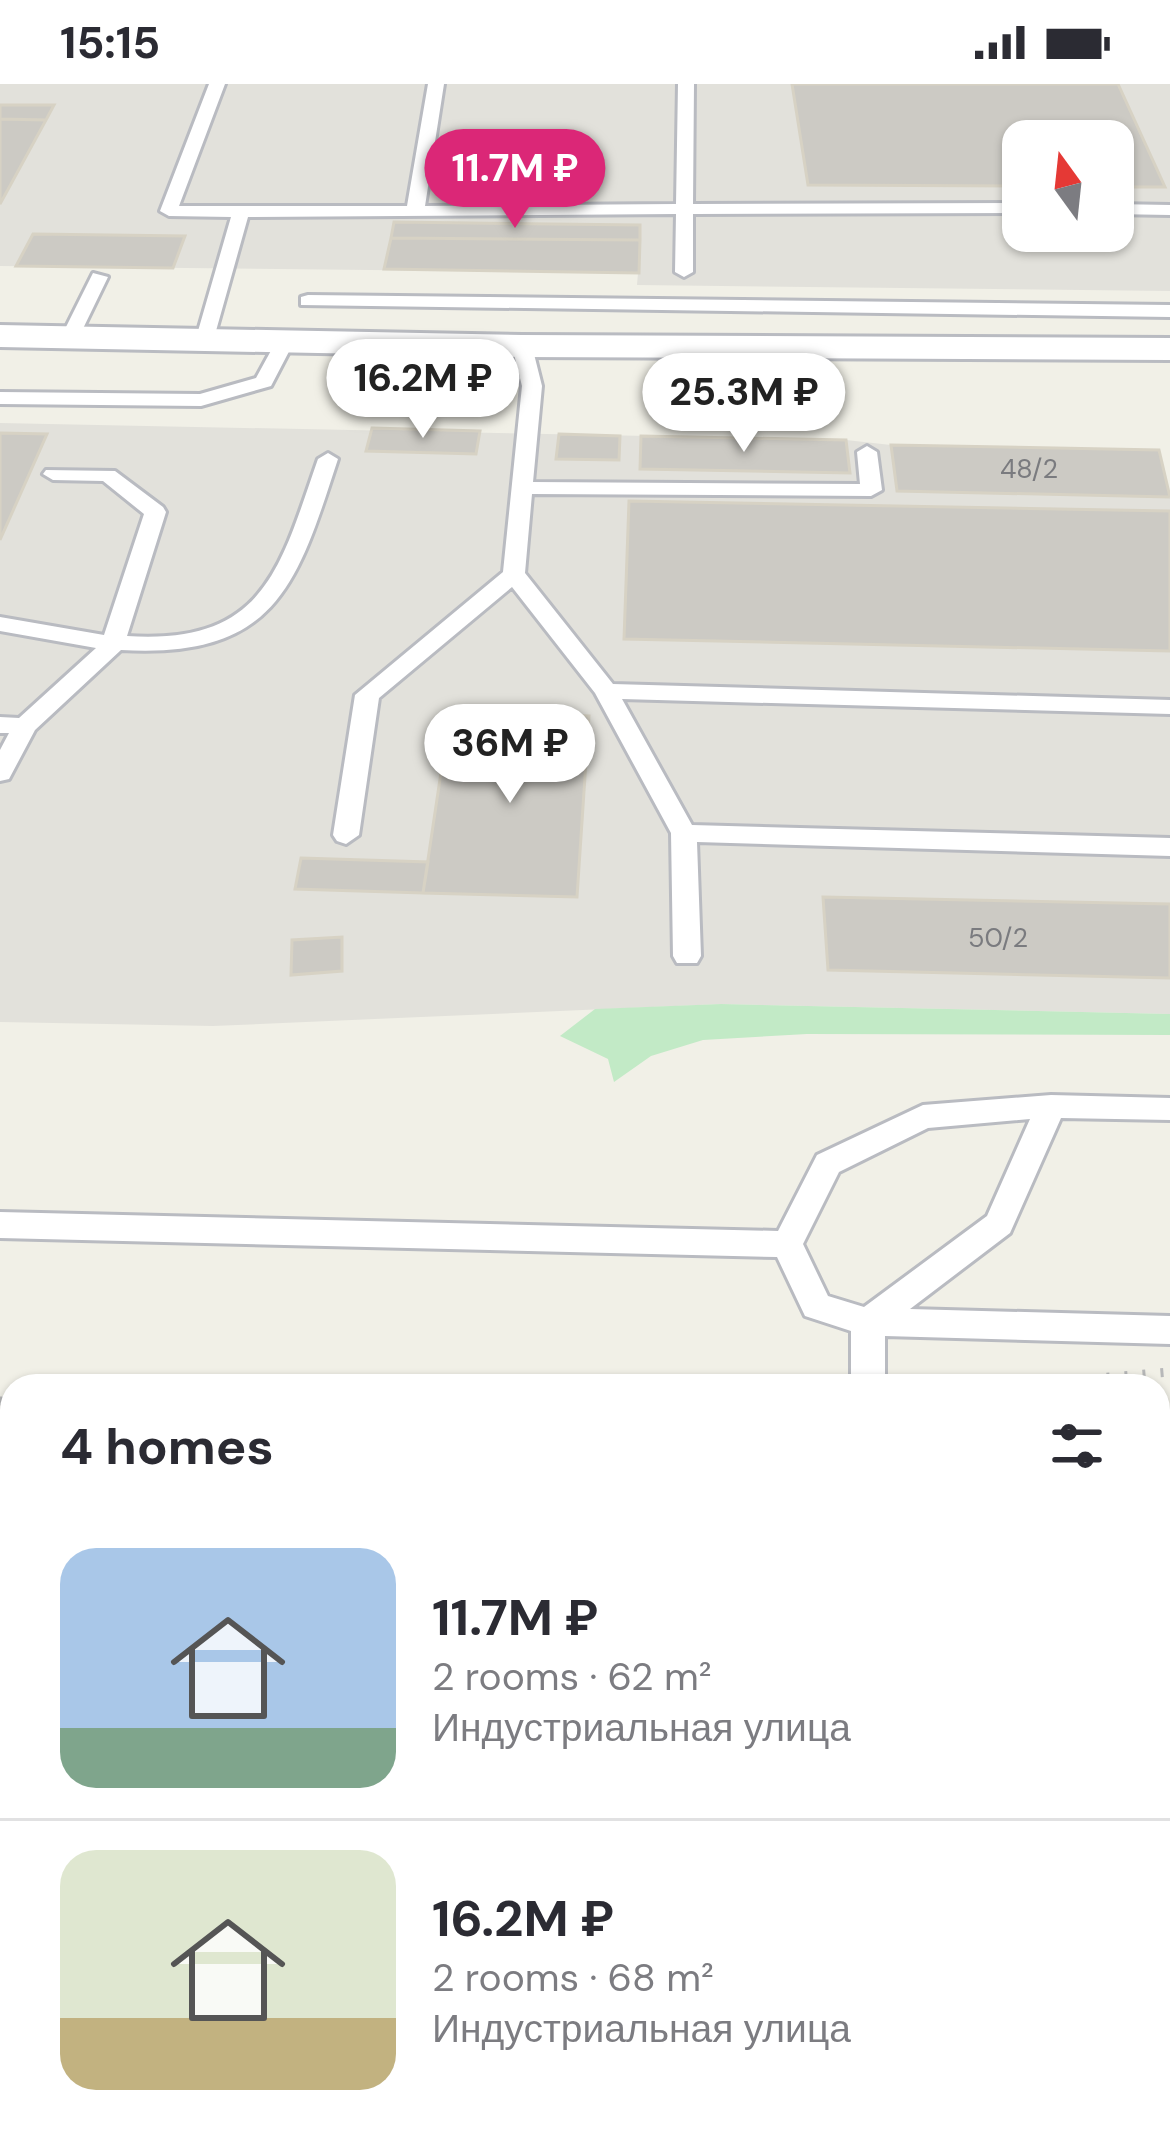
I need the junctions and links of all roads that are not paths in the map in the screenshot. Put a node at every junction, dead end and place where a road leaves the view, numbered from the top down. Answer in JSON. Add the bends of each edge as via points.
{"nodes":[{"id":1,"x":217,"y":84,"type":"edge"},
{"id":2,"x":436,"y":84,"type":"edge"},
{"id":3,"x":686,"y":84,"type":"edge"},
{"id":4,"x":686,"y":205,"type":"junction"},
{"id":5,"x":1002,"y":208,"type":"edge"},
{"id":6,"x":1134,"y":209,"type":"edge"},
{"id":7,"x":1170,"y":210,"type":"edge"},
{"id":8,"x":241,"y":212,"type":"junction"},
{"id":9,"x":415,"y":212,"type":"junction"},
{"id":10,"x":684,"y":272,"type":"dead end"},
{"id":11,"x":99,"y":277,"type":"dead end"},
{"id":12,"x":308,"y":301,"type":"dead end"},
{"id":13,"x":556,"y":304,"type":"junction"},
{"id":14,"x":1170,"y":311,"type":"edge"},
{"id":15,"x":0,"y":336,"type":"edge"},
{"id":16,"x":70,"y":337,"type":"junction"},
{"id":17,"x":205,"y":338,"type":"junction"},
{"id":18,"x":286,"y":340,"type":"junction"},
{"id":19,"x":538,"y":346,"type":"junction"},
{"id":20,"x":1170,"y":349,"type":"edge"},
{"id":21,"x":0,"y":398,"type":"edge"},
{"id":22,"x":867,"y":452,"type":"dead end"},
{"id":23,"x":328,"y":460,"type":"dead end"},
{"id":24,"x":53,"y":474,"type":"dead end"},
{"id":25,"x":519,"y":488,"type":"junction"},
{"id":26,"x":514,"y":574,"type":"junction"},
{"id":27,"x":0,"y":624,"type":"edge"},
{"id":28,"x":112,"y":646,"type":"junction"},
{"id":29,"x":606,"y":691,"type":"junction"},
{"id":30,"x":1170,"y":707,"type":"edge"},
{"id":31,"x":12,"y":726,"type":"edge"},
{"id":32,"x":0,"y":773,"type":"edge"},
{"id":33,"x":684,"y":833,"type":"junction"},
{"id":34,"x":346,"y":835,"type":"dead end"},
{"id":35,"x":1170,"y":847,"type":"edge"},
{"id":36,"x":687,"y":956,"type":"dead end"},
{"id":37,"x":1052,"y":1106,"type":"junction"},
{"id":38,"x":1170,"y":1109,"type":"edge"},
{"id":39,"x":0,"y":1225,"type":"edge"},
{"id":40,"x":787,"y":1244,"type":"junction"},
{"id":41,"x":868,"y":1322,"type":"junction"},
{"id":42,"x":1170,"y":1330,"type":"edge"},
{"id":43,"x":868,"y":1374,"type":"edge"}],
"edges":[{"from":1,"to":8,"type":"lane","via":[[170,211]]},
{"from":2,"to":9,"type":"lane"},
{"from":3,"to":4,"type":"lane"},
{"from":4,"to":5,"type":"lane"},
{"from":4,"to":9,"type":"lane"},
{"from":4,"to":10,"type":"lane"},
{"from":6,"to":7,"type":"lane"},
{"from":8,"to":9,"type":"lane"},
{"from":8,"to":17,"type":"lane"},
{"from":11,"to":16,"type":"lane"},
{"from":12,"to":13,"type":"lane"},
{"from":13,"to":14,"type":"lane"},
{"from":13,"to":19,"type":"lane"},
{"from":15,"to":16,"type":"street"},
{"from":16,"to":17,"type":"street"},
{"from":17,"to":18,"type":"street"},
{"from":18,"to":19,"type":"street"},
{"from":18,"to":21,"type":"lane","via":[[264,382],[201,400]]},
{"from":19,"to":20,"type":"street"},
{"from":19,"to":25,"type":"lane"},
{"from":22,"to":25,"type":"lane","via":[[871,490]]},
{"from":23,"to":28,"type":"lane","via":[[292,561],[268,602],[211,635]]},
{"from":24,"to":28,"type":"lane","via":[[108,475],[155,512]]},
{"from":25,"to":26,"type":"lane"},
{"from":26,"to":29,"type":"lane"},
{"from":26,"to":34,"type":"lane","via":[[367,695]]},
{"from":27,"to":28,"type":"lane"},
{"from":28,"to":31,"type":"lane"},
{"from":29,"to":30,"type":"lane"},
{"from":29,"to":33,"type":"lane"},
{"from":31,"to":32,"type":"lane"},
{"from":33,"to":35,"type":"lane"},
{"from":33,"to":36,"type":"lane"},
{"from":37,"to":38,"type":"lane"},
{"from":37,"to":40,"type":"lane","via":[[923,1118],[828,1164]]},
{"from":37,"to":41,"type":"lane","via":[[999,1224]]},
{"from":39,"to":40,"type":"lane"},
{"from":40,"to":41,"type":"lane","via":[[817,1306]]},
{"from":41,"to":42,"type":"lane"},
{"from":41,"to":43,"type":"lane"}]}
